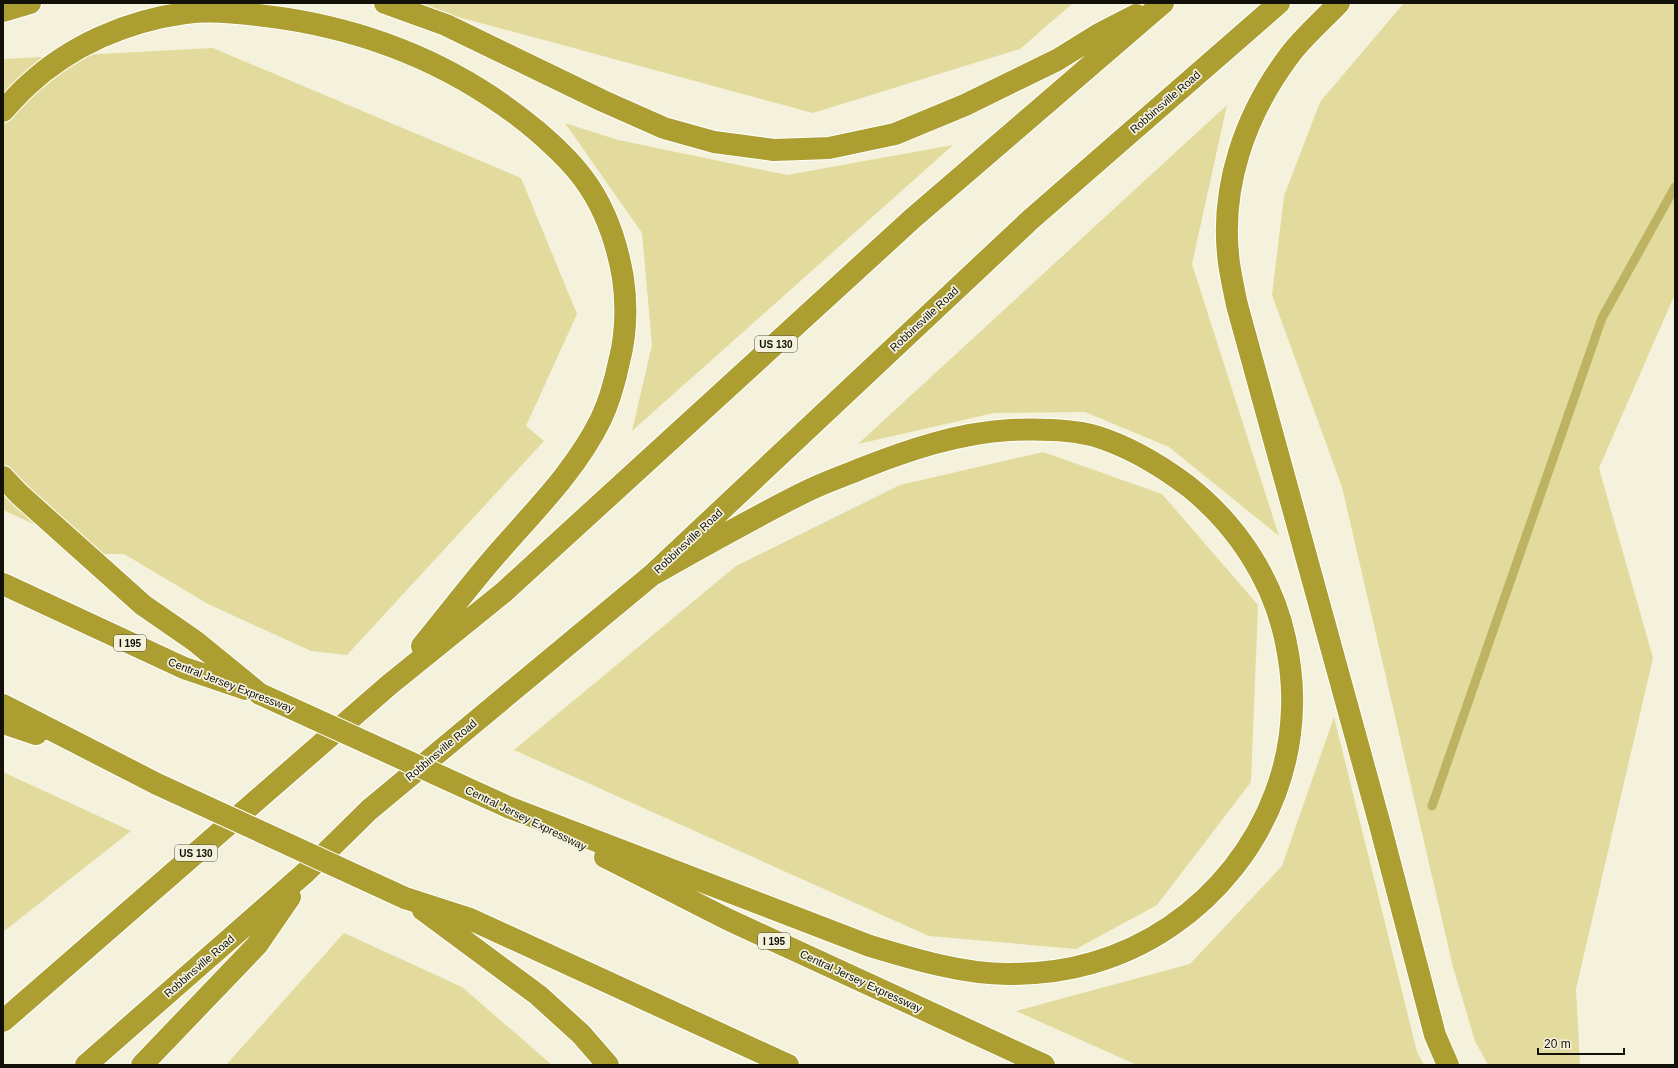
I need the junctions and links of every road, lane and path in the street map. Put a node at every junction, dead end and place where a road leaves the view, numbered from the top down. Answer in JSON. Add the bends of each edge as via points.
{"nodes":[{"id":1,"x":30,"y":3,"type":"edge"},
{"id":2,"x":385,"y":3,"type":"edge"},
{"id":3,"x":1158,"y":3,"type":"edge"},
{"id":4,"x":1163,"y":3,"type":"edge"},
{"id":5,"x":1278,"y":3,"type":"edge"},
{"id":6,"x":1339,"y":3,"type":"edge"},
{"id":7,"x":3,"y":11,"type":"edge"},
{"id":8,"x":3,"y":111,"type":"edge"},
{"id":9,"x":3,"y":477,"type":"edge"},
{"id":10,"x":652,"y":575,"type":"junction"},
{"id":11,"x":3,"y":584,"type":"edge"},
{"id":12,"x":389,"y":685,"type":"junction"},
{"id":13,"x":260,"y":694,"type":"junction"},
{"id":14,"x":3,"y":705,"type":"edge"},
{"id":15,"x":3,"y":723,"type":"edge"},
{"id":16,"x":157,"y":784,"type":"junction"},
{"id":17,"x":508,"y":807,"type":"junction"},
{"id":18,"x":307,"y":871,"type":"junction"},
{"id":19,"x":405,"y":898,"type":"junction"},
{"id":20,"x":3,"y":1021,"type":"edge"},
{"id":21,"x":86,"y":1065,"type":"edge"},
{"id":22,"x":142,"y":1065,"type":"edge"},
{"id":23,"x":608,"y":1065,"type":"edge"},
{"id":24,"x":788,"y":1065,"type":"edge"},
{"id":25,"x":1044,"y":1065,"type":"edge"},
{"id":26,"x":1448,"y":1065,"type":"edge"}],
"edges":[{"from":1,"to":7,"type":"highway"},
{"from":2,"to":3,"type":"highway","via":[[446,25],[664,128],[714,142],[774,150],[829,148],[895,134],[965,106],[1057,60],[1099,34]]},
{"from":4,"to":12,"type":"highway","number":"US 130","via":[[912,219],[504,592]]},
{"from":5,"to":10,"type":"highway","name":"Robbinsville Road","via":[[1030,220]]},
{"from":6,"to":26,"type":"highway","via":[[1290,54],[1265,90],[1246,129],[1232,175],[1227,223],[1229,262],[1237,305],[1380,825],[1434,1035]]},
{"from":8,"to":12,"type":"highway","via":[[28,84],[59,60],[98,38],[144,21],[187,13],[236,12],[307,22],[365,36],[438,66],[473,85],[515,114],[554,146],[586,182],[611,230],[621,264],[624,288],[625,324],[620,360],[610,397],[581,454],[560,483],[490,562]]},
{"from":9,"to":13,"type":"highway","via":[[143,605],[195,641]]},
{"from":10,"to":17,"type":"highway","via":[[804,492],[896,455],[954,438],[1009,430],[1053,430],[1093,436],[1159,466],[1205,500],[1237,535],[1262,575],[1280,618],[1290,665],[1292,708],[1288,750],[1277,791],[1257,834],[1233,869],[1202,903],[1167,930],[1128,950],[1091,964],[1048,972],[1004,974],[925,962],[870,946]]},
{"from":10,"to":18,"type":"highway","name":"Robbinsville Road","via":[[369,810]]},
{"from":11,"to":13,"type":"highway","name":"Central Jersey Expressway","number":"I 195","via":[[184,668]]},
{"from":12,"to":20,"type":"highway","number":"US 130"},
{"from":13,"to":17,"type":"highway","name":"Central Jersey Expressway","number":"I 195","bridge":true},
{"from":14,"to":16,"type":"highway"},
{"from":15,"to":16,"type":"highway"},
{"from":16,"to":19,"type":"highway","bridge":true},
{"from":17,"to":25,"type":"highway","name":"Central Jersey Expressway","number":"I 195","via":[[727,919]]},
{"from":18,"to":21,"type":"highway","name":"Robbinsville Road"},
{"from":18,"to":22,"type":"highway","via":[[257,945]]},
{"from":19,"to":23,"type":"highway","via":[[538,995],[581,1034]]},
{"from":19,"to":24,"type":"highway","via":[[470,919]]}]}
